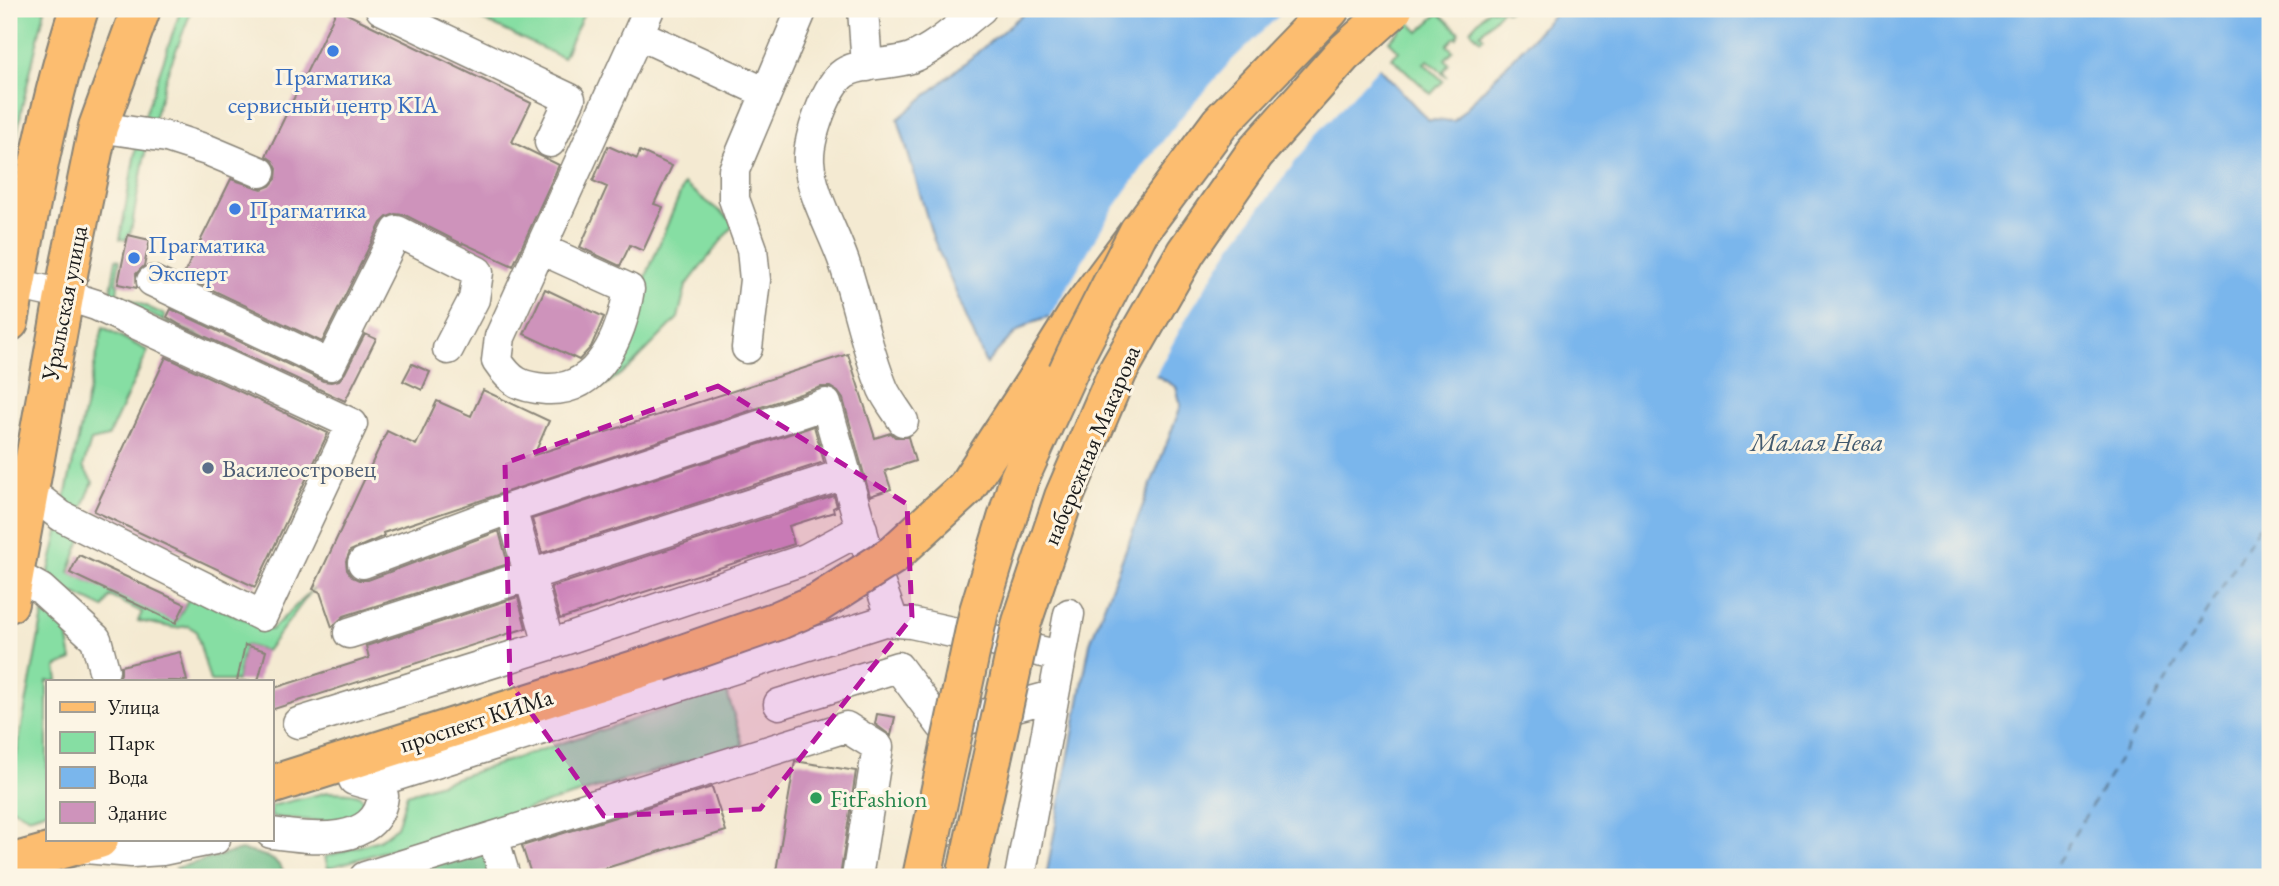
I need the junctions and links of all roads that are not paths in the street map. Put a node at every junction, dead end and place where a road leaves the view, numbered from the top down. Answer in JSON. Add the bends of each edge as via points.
{"nodes":[{"id":1,"x":79,"y":9,"type":"edge"},
{"id":2,"x":141,"y":9,"type":"edge"},
{"id":3,"x":381,"y":9,"type":"edge"},
{"id":4,"x":802,"y":9,"type":"edge"},
{"id":5,"x":863,"y":9,"type":"edge"},
{"id":6,"x":981,"y":9,"type":"edge"},
{"id":7,"x":1330,"y":9,"type":"edge"},
{"id":8,"x":1393,"y":9,"type":"edge"},
{"id":9,"x":643,"y":21,"type":"edge"},
{"id":10,"x":867,"y":66,"type":"junction"},
{"id":11,"x":766,"y":93,"type":"junction"},
{"id":12,"x":98,"y":127,"type":"junction"},
{"id":13,"x":550,"y":142,"type":"dead end"},
{"id":14,"x":260,"y":172,"type":"dead end"},
{"id":15,"x":1139,"y":231,"type":"junction"},
{"id":16,"x":541,"y":249,"type":"junction"},
{"id":17,"x":152,"y":281,"type":"dead end"},
{"id":18,"x":15,"y":285,"type":"junction"},
{"id":19,"x":65,"y":295,"type":"junction"},
{"id":20,"x":9,"y":322,"type":"edge"},
{"id":21,"x":747,"y":348,"type":"dead end"},
{"id":22,"x":448,"y":349,"type":"dead end"},
{"id":23,"x":904,"y":421,"type":"dead end"},
{"id":24,"x":24,"y":468,"type":"edge"},
{"id":25,"x":845,"y":474,"type":"junction"},
{"id":26,"x":511,"y":508,"type":"junction"},
{"id":27,"x":862,"y":528,"type":"junction"},
{"id":28,"x":363,"y":563,"type":"dead end"},
{"id":29,"x":529,"y":577,"type":"junction"},
{"id":30,"x":12,"y":589,"type":"edge"},
{"id":31,"x":1069,"y":614,"type":"dead end"},
{"id":32,"x":893,"y":621,"type":"junction"},
{"id":33,"x":349,"y":633,"type":"dead end"},
{"id":34,"x":549,"y":645,"type":"junction"},
{"id":35,"x":1061,"y":656,"type":"junction"},
{"id":36,"x":104,"y":670,"type":"dead end"},
{"id":37,"x":1054,"y":696,"type":"junction"},
{"id":38,"x":779,"y":704,"type":"dead end"},
{"id":39,"x":298,"y":723,"type":"dead end"},
{"id":40,"x":281,"y":782,"type":"edge"},
{"id":41,"x":369,"y":784,"type":"junction"},
{"id":42,"x":273,"y":834,"type":"edge"},
{"id":43,"x":493,"y":837,"type":"junction"},
{"id":44,"x":213,"y":840,"type":"edge"},
{"id":45,"x":85,"y":843,"type":"edge"},
{"id":46,"x":9,"y":864,"type":"edge"},
{"id":47,"x":365,"y":877,"type":"edge"},
{"id":48,"x":505,"y":877,"type":"edge"},
{"id":49,"x":857,"y":877,"type":"edge"},
{"id":50,"x":922,"y":877,"type":"edge"},
{"id":51,"x":966,"y":877,"type":"edge"},
{"id":52,"x":1020,"y":877,"type":"edge"}],
"edges":[{"from":1,"to":18,"type":"main road","name":"Уральская улица","via":[[49,115]]},
{"from":2,"to":12,"type":"main road","name":"Уральская улица"},
{"from":3,"to":13,"type":"street","via":[[570,99]]},
{"from":4,"to":11,"type":"street"},
{"from":5,"to":10,"type":"street"},
{"from":6,"to":10,"type":"street","via":[[913,57]]},
{"from":7,"to":15,"type":"main road","name":"набережная Макарова","via":[[1220,123]]},
{"from":8,"to":51,"type":"main road","name":"набережная Макарова","bridge":true,"via":[[1342,55],[1255,153],[1186,252],[1118,371],[1064,497],[1022,622]]},
{"from":9,"to":11,"type":"street"},
{"from":9,"to":16,"type":"street"},
{"from":10,"to":23,"type":"street","via":[[844,73],[829,92],[815,125],[809,160],[884,391]]},
{"from":11,"to":21,"type":"street","via":[[734,170],[734,199],[752,248],[755,280]]},
{"from":12,"to":14,"type":"street","via":[[167,136]]},
{"from":12,"to":19,"type":"main road","name":"Уральская улица"},
{"from":15,"to":40,"type":"main road","name":"проспект КИМа","bridge":true,"via":[[1077,315],[966,488],[893,555],[856,581],[777,621],[660,662]]},
{"from":15,"to":50,"type":"main road","name":"набережная Макарова","bridge":true,"via":[[1076,354],[1020,479],[979,611]]},
{"from":16,"to":16,"type":"street","via":[[629,289],[625,315],[594,373],[551,389],[527,388],[509,378],[497,360],[500,337]]},
{"from":17,"to":22,"type":"street","via":[[330,365],[397,231],[478,272],[474,299]]},
{"from":18,"to":19,"type":"street"},
{"from":18,"to":20,"type":"main road","name":"Уральская улица"},
{"from":19,"to":24,"type":"main road","name":"Уральская улица"},
{"from":19,"to":24,"type":"street","via":[[352,424],[262,616],[61,516]]},
{"from":24,"to":30,"type":"main road","name":"Уральская улица"},
{"from":25,"to":26,"type":"street","via":[[826,404]]},
{"from":25,"to":27,"type":"street"},
{"from":25,"to":29,"type":"street"},
{"from":26,"to":28,"type":"street"},
{"from":26,"to":29,"type":"street"},
{"from":27,"to":32,"type":"street"},
{"from":27,"to":34,"type":"street","via":[[806,559]]},
{"from":29,"to":33,"type":"street"},
{"from":29,"to":34,"type":"street"},
{"from":30,"to":36,"type":"street","via":[[41,589],[96,639]]},
{"from":31,"to":35,"type":"street"},
{"from":32,"to":35,"type":"street"},
{"from":32,"to":41,"type":"street"},
{"from":34,"to":39,"type":"street"},
{"from":35,"to":37,"type":"street"},
{"from":37,"to":38,"type":"street","via":[[942,726],[898,667]]},
{"from":37,"to":52,"type":"street"},
{"from":40,"to":41,"type":"street","name":"проспект КИМа","via":[[359,780]]},
{"from":41,"to":42,"type":"street","via":[[383,796],[381,809],[372,823],[359,830],[328,837]]},
{"from":43,"to":47,"type":"street"},
{"from":43,"to":48,"type":"street"},
{"from":43,"to":49,"type":"street","via":[[846,727],[878,747]]},
{"from":44,"to":45,"type":"street","via":[[165,860]]},
{"from":45,"to":46,"type":"main road"}]}
